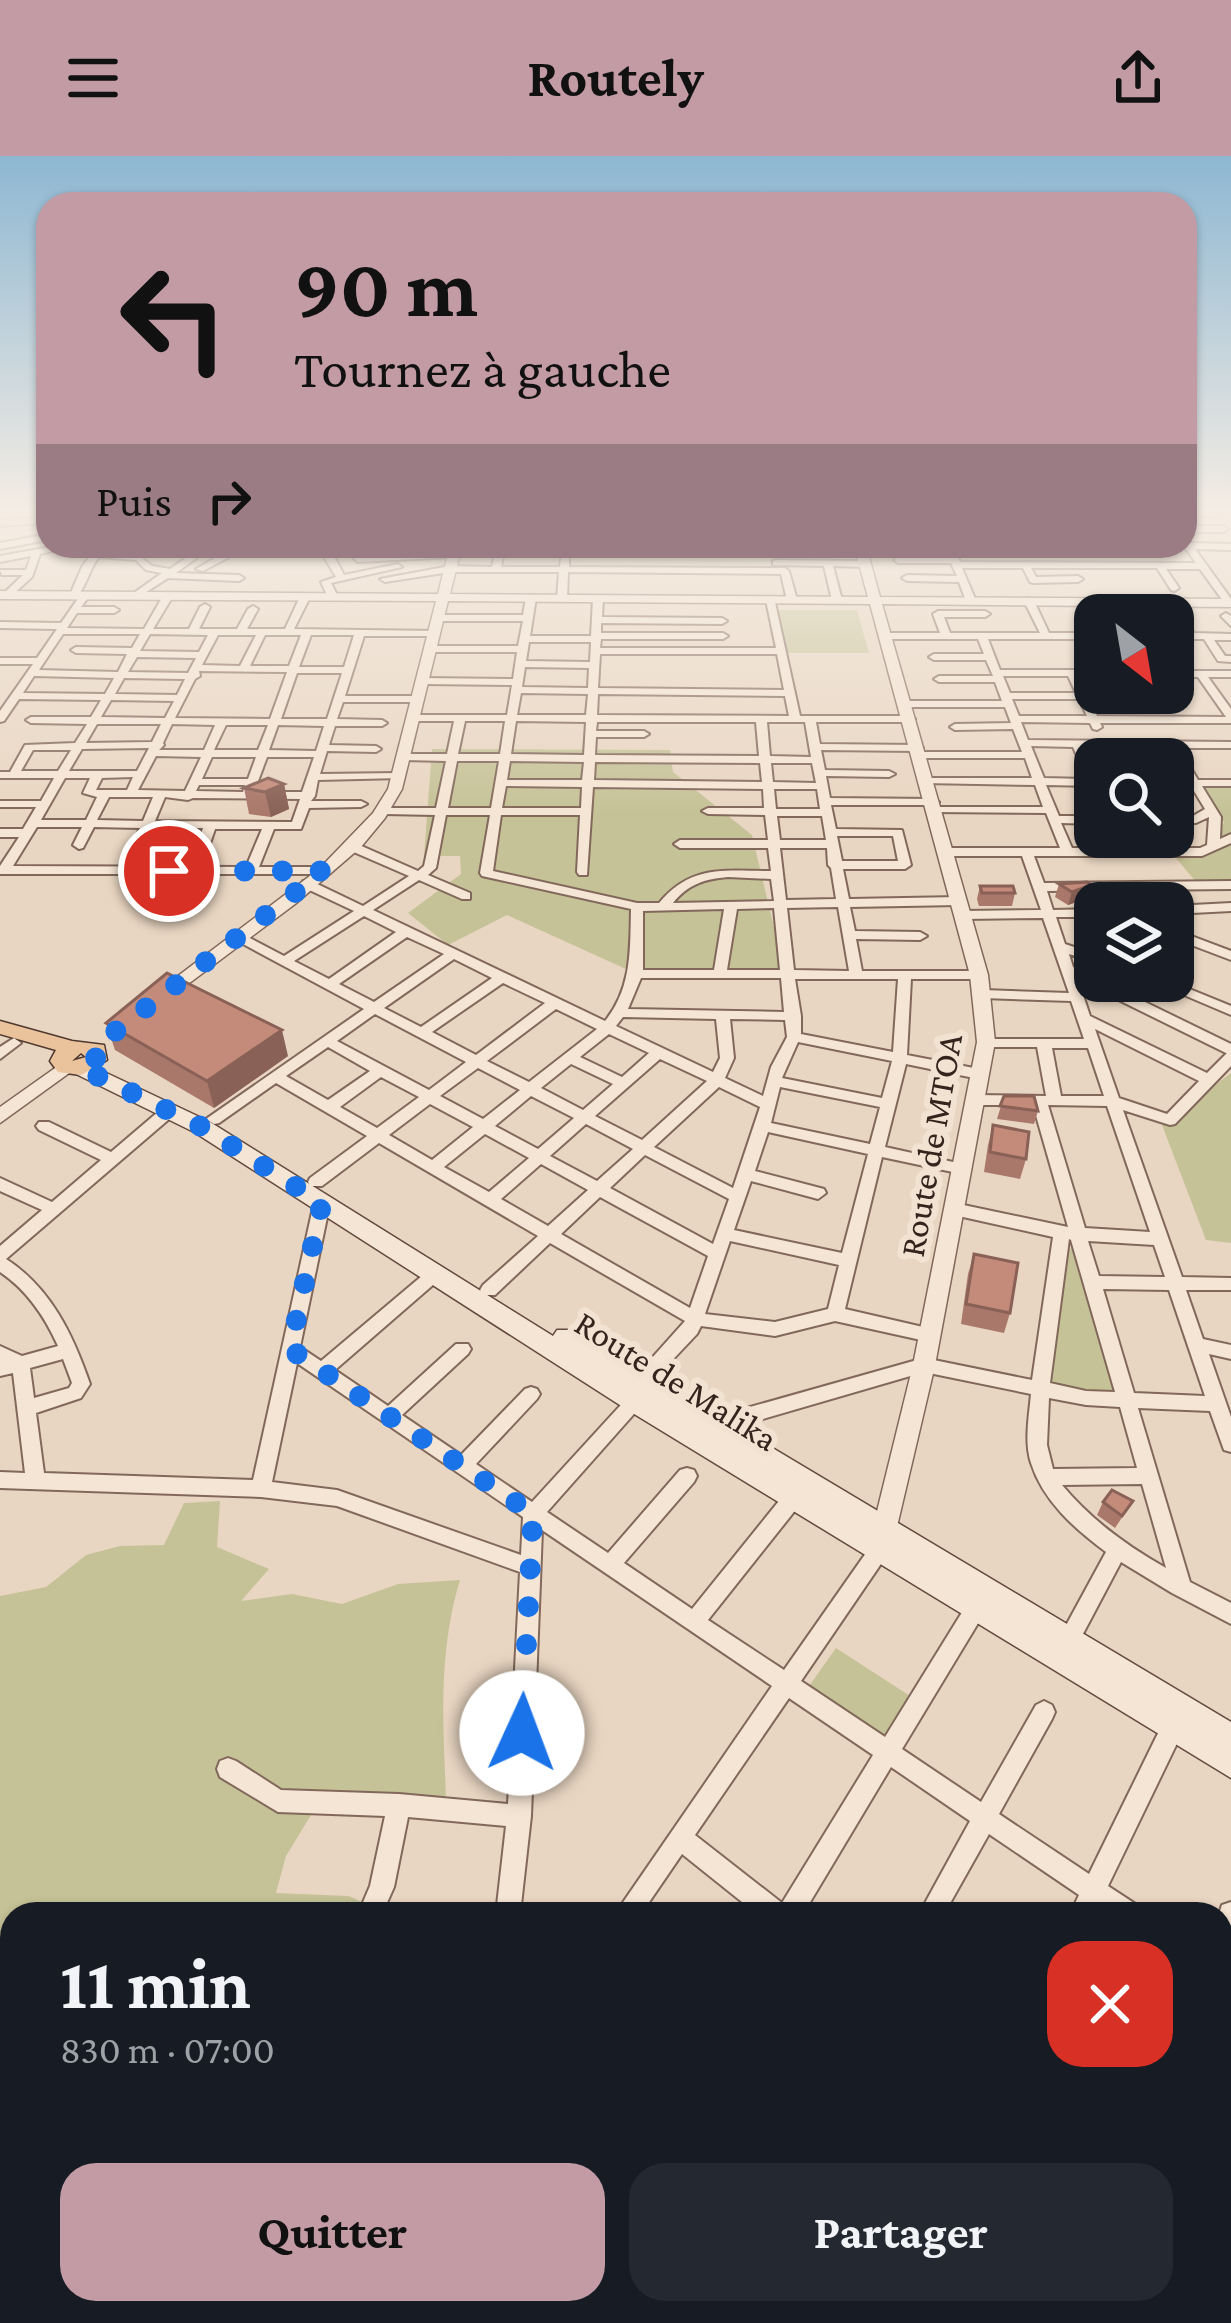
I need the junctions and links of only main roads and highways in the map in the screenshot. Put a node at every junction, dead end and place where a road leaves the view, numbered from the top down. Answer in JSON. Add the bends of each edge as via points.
{"nodes":[{"id":1,"x":4,"y":1041,"type":"edge"},
{"id":2,"x":83,"y":1054,"type":"junction"},
{"id":3,"x":319,"y":1192,"type":"junction"},
{"id":4,"x":638,"y":1392,"type":"junction"},
{"id":5,"x":883,"y":1541,"type":"junction"},
{"id":6,"x":1231,"y":1740,"type":"edge"},
{"id":7,"x":1231,"y":1762,"type":"edge"}],
"edges":[{"from":1,"to":2,"type":"main road","name":"Route de Malika"},
{"from":2,"to":3,"type":"main road","name":"Route de Malika"},
{"from":2,"to":3,"type":"main road","name":"Route de Malika","via":[[214,1118]]},
{"from":3,"to":4,"type":"main road","name":"Route de Malika","via":[[489,1290]]},
{"from":3,"to":4,"type":"main road","name":"Route de Malika","via":[[435,1274]]},
{"from":4,"to":5,"type":"main road","name":"Route de Malika","via":[[794,1497]]},
{"from":4,"to":5,"type":"main road","name":"Route de Malika","via":[[711,1426]]},
{"from":5,"to":6,"type":"main road","name":"Route de Malika"},
{"from":5,"to":7,"type":"main road","name":"Route de Malika","via":[[976,1608]]}]}
